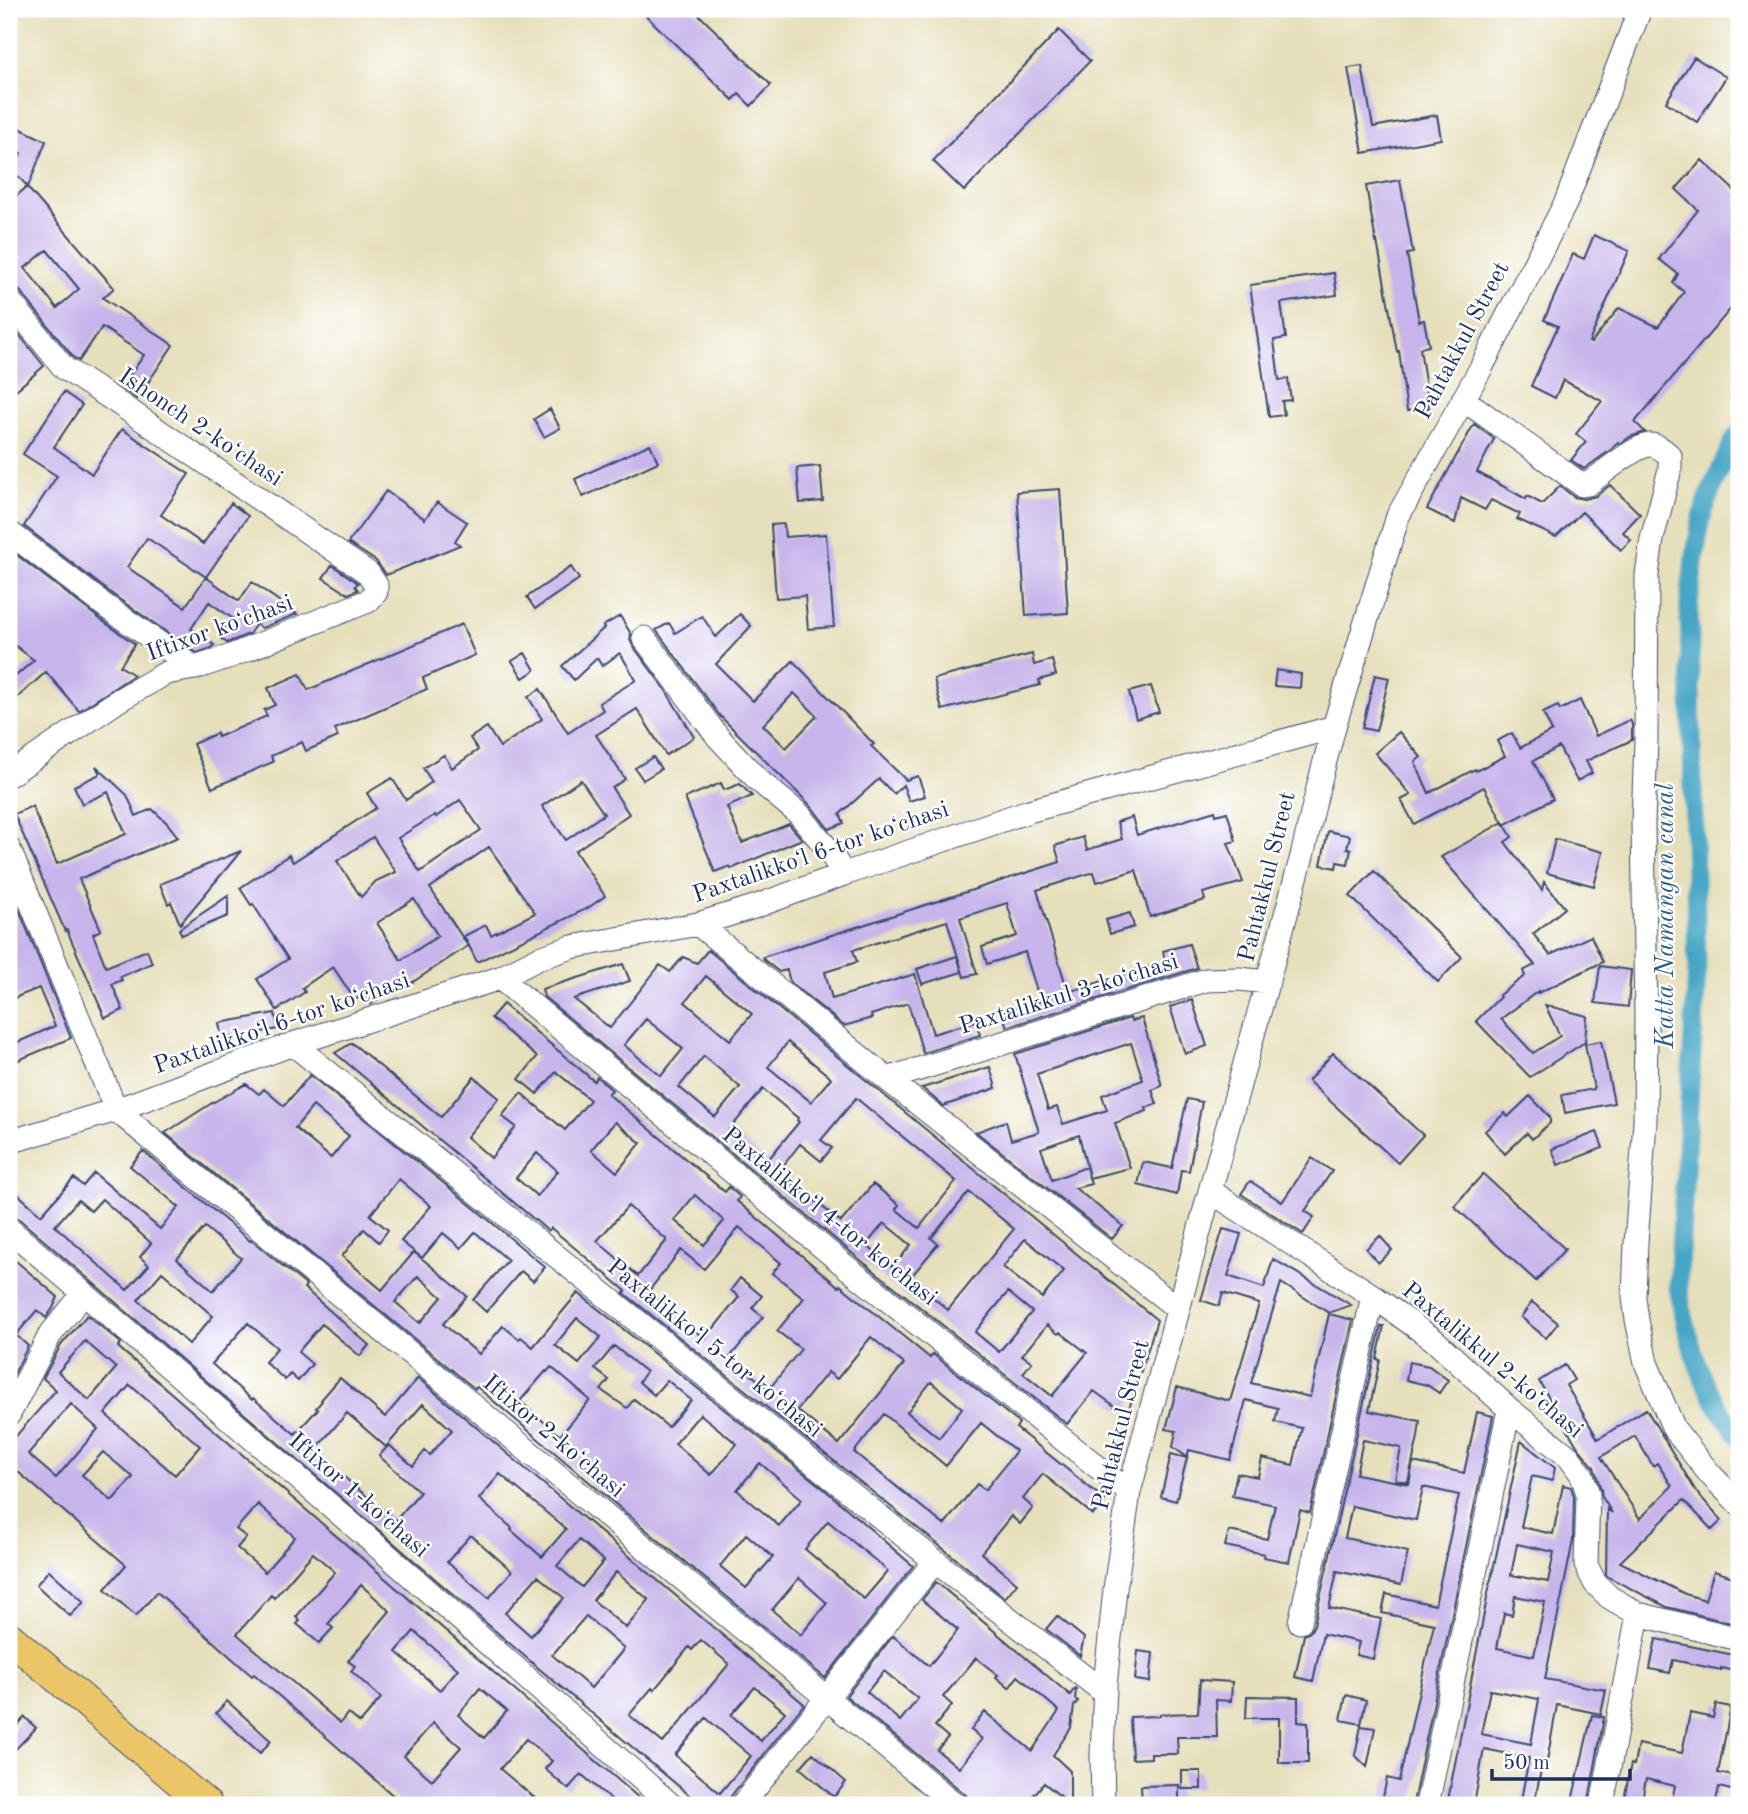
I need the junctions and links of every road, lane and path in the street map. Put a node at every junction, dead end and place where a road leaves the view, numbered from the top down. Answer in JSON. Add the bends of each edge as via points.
{"nodes":[{"id":1,"x":1640,"y":9,"type":"edge"},
{"id":2,"x":9,"y":300,"type":"edge"},
{"id":3,"x":1463,"y":399,"type":"junction"},
{"id":4,"x":9,"y":532,"type":"edge"},
{"id":5,"x":376,"y":584,"type":"joint"},
{"id":6,"x":644,"y":638,"type":"dead end"},
{"id":7,"x":195,"y":668,"type":"junction"},
{"id":8,"x":1334,"y":727,"type":"junction"},
{"id":9,"x":9,"y":775,"type":"edge"},
{"id":10,"x":9,"y":849,"type":"edge"},
{"id":11,"x":844,"y":874,"type":"junction"},
{"id":12,"x":698,"y":923,"type":"junction"},
{"id":13,"x":500,"y":978,"type":"junction"},
{"id":14,"x":1268,"y":982,"type":"junction"},
{"id":15,"x":293,"y":1044,"type":"junction"},
{"id":16,"x":887,"y":1079,"type":"junction"},
{"id":17,"x":116,"y":1110,"type":"junction"},
{"id":18,"x":9,"y":1142,"type":"edge"},
{"id":19,"x":1210,"y":1191,"type":"junction"},
{"id":20,"x":9,"y":1229,"type":"edge"},
{"id":21,"x":84,"y":1293,"type":"junction"},
{"id":22,"x":1373,"y":1297,"type":"junction"},
{"id":23,"x":1178,"y":1308,"type":"junction"},
{"id":24,"x":1509,"y":1409,"type":"junction"},
{"id":25,"x":9,"y":1414,"type":"edge"},
{"id":26,"x":1129,"y":1492,"type":"junction"},
{"id":27,"x":1739,"y":1504,"type":"edge"},
{"id":28,"x":935,"y":1561,"type":"junction"},
{"id":29,"x":1638,"y":1614,"type":"junction"},
{"id":30,"x":1300,"y":1622,"type":"dead end"},
{"id":31,"x":9,"y":1637,"type":"edge"},
{"id":32,"x":1739,"y":1639,"type":"edge"},
{"id":33,"x":1105,"y":1693,"type":"junction"},
{"id":34,"x":827,"y":1697,"type":"junction"},
{"id":35,"x":207,"y":1805,"type":"edge"},
{"id":36,"x":671,"y":1805,"type":"edge"},
{"id":37,"x":741,"y":1805,"type":"edge"},
{"id":38,"x":956,"y":1805,"type":"edge"},
{"id":39,"x":1103,"y":1805,"type":"edge"},
{"id":40,"x":1427,"y":1805,"type":"edge"},
{"id":41,"x":1602,"y":1805,"type":"edge"}],
"edges":[{"from":1,"to":3,"type":"street","name":"Pahtakkul Street","via":[[1566,202]]},
{"from":2,"to":5,"type":"street","name":"Ishonch 2-koʻchasi","via":[[64,368],[368,573]]},
{"from":3,"to":8,"type":"street","name":"Pahtakkul Street","via":[[1398,516]]},
{"from":3,"to":27,"type":"street","via":[[1582,485],[1643,446],[1659,447],[1670,456],[1647,575],[1645,1122],[1634,1298],[1646,1363],[1674,1429]]},
{"from":4,"to":7,"type":"street"},
{"from":5,"to":7,"type":"street","name":"Iftixor koʻchasi","via":[[368,601]]},
{"from":6,"to":11,"type":"street","via":[[718,737],[758,780],[799,814]]},
{"from":7,"to":9,"type":"street","name":"Iftixor koʻchasi","via":[[166,673],[119,700]]},
{"from":8,"to":11,"type":"street","name":"Paxtalikkoʻl 6-tor koʻchasi","via":[[1029,811]]},
{"from":8,"to":14,"type":"street","name":"Pahtakkul Street"},
{"from":10,"to":17,"type":"street"},
{"from":11,"to":12,"type":"street","name":"Paxtalikkoʻl 6-tor koʻchasi"},
{"from":12,"to":13,"type":"street","name":"Paxtalikkoʻl 6-tor koʻchasi","via":[[572,947]]},
{"from":12,"to":16,"type":"street"},
{"from":13,"to":15,"type":"street","name":"Paxtalikkoʻl 6-tor koʻchasi"},
{"from":13,"to":26,"type":"street","name":"Paxtalikkoʻl 4-tor koʻchasi","via":[[834,1257]]},
{"from":14,"to":16,"type":"street","name":"Paxtalikkul 3-koʻchasi","via":[[1206,980]]},
{"from":14,"to":19,"type":"street","name":"Pahtakkul Street"},
{"from":15,"to":17,"type":"street","name":"Paxtalikkoʻl 6-tor koʻchasi"},
{"from":15,"to":28,"type":"street","name":"Paxtalikkoʻl 5-tor koʻchasi"},
{"from":16,"to":23,"type":"street"},
{"from":17,"to":18,"type":"street","name":"Paxtalikkoʻl 6-tor koʻchasi"},
{"from":17,"to":34,"type":"street","name":"Iftixor 2-koʻchasi"},
{"from":19,"to":22,"type":"street","name":"Paxtalikkul 2-koʻchasi"},
{"from":19,"to":23,"type":"street","name":"Pahtakkul Street"},
{"from":20,"to":21,"type":"street","name":"Iftixor 1-koʻchasi"},
{"from":21,"to":25,"type":"street","via":[[50,1335]]},
{"from":21,"to":36,"type":"street","name":"Iftixor 1-koʻchasi"},
{"from":22,"to":24,"type":"street","name":"Paxtalikkul 2-koʻchasi","via":[[1434,1340]]},
{"from":22,"to":30,"type":"street"},
{"from":23,"to":26,"type":"street","name":"Pahtakkul Street"},
{"from":24,"to":29,"type":"street","name":"Paxtalikkul 2-koʻchasi","via":[[1569,1457],[1582,1475],[1588,1494],[1586,1565],[1609,1597]]},
{"from":24,"to":40,"type":"street"},
{"from":26,"to":33,"type":"street","name":"Pahtakkul Street"},
{"from":28,"to":33,"type":"street","name":"Paxtalikkoʻl 5-tor koʻchasi"},
{"from":28,"to":34,"type":"street"},
{"from":29,"to":32,"type":"street","name":"Paxtalikkul 2-koʻchasi"},
{"from":29,"to":41,"type":"street"},
{"from":31,"to":35,"type":"main road"},
{"from":33,"to":39,"type":"street","name":"Pahtakkul Street"},
{"from":34,"to":37,"type":"street"},
{"from":34,"to":38,"type":"street","name":"Iftixor 2-koʻchasi"}]}
